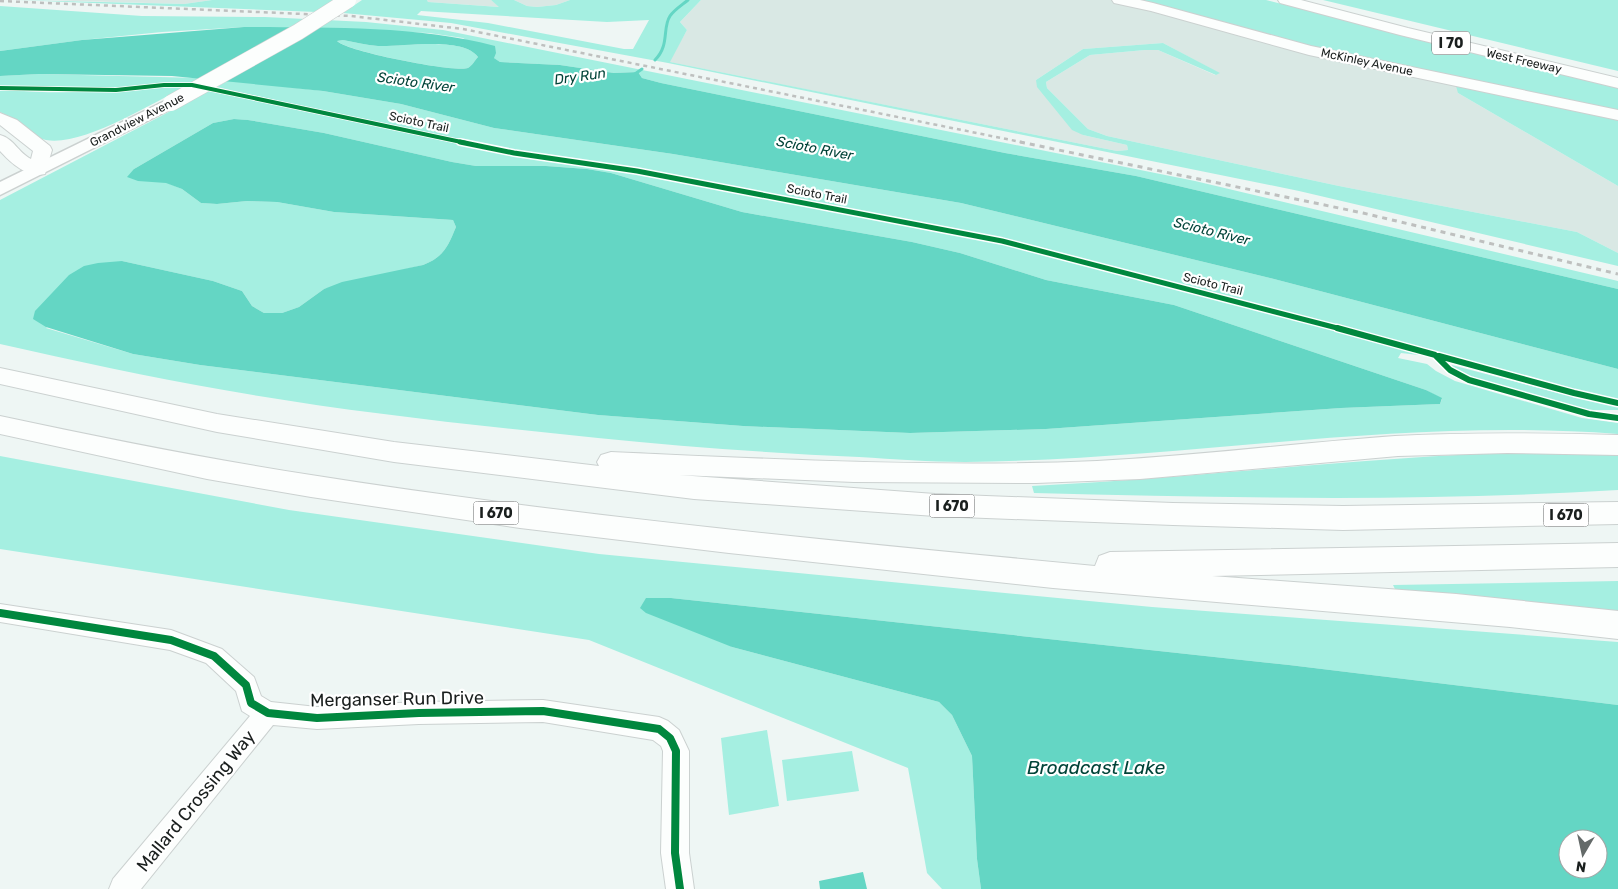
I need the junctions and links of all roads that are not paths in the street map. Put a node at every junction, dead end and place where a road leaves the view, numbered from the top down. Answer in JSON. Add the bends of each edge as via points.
{"nodes":[{"id":1,"x":348,"y":0,"type":"edge"},
{"id":2,"x":1118,"y":0,"type":"edge"},
{"id":3,"x":1284,"y":0,"type":"edge"},
{"id":4,"x":1308,"y":0,"type":"edge"},
{"id":5,"x":1618,"y":75,"type":"edge"},
{"id":6,"x":1618,"y":83,"type":"edge"},
{"id":7,"x":1618,"y":116,"type":"edge"},
{"id":8,"x":0,"y":118,"type":"edge"},
{"id":9,"x":0,"y":140,"type":"edge"},
{"id":10,"x":38,"y":170,"type":"junction"},
{"id":11,"x":0,"y":189,"type":"edge"},
{"id":12,"x":0,"y":376,"type":"edge"},
{"id":13,"x":0,"y":425,"type":"edge"},
{"id":14,"x":1618,"y":445,"type":"edge"},
{"id":15,"x":394,"y":452,"type":"junction"},
{"id":16,"x":1618,"y":513,"type":"edge"},
{"id":17,"x":1618,"y":555,"type":"edge"},
{"id":18,"x":997,"y":568,"type":"junction"},
{"id":19,"x":0,"y":613,"type":"edge"},
{"id":20,"x":1618,"y":624,"type":"edge"},
{"id":21,"x":268,"y":713,"type":"junction"},
{"id":22,"x":124,"y":889,"type":"edge"},
{"id":23,"x":680,"y":889,"type":"edge"}],
"edges":[{"from":1,"to":10,"type":"main road","name":"Grandview Avenue","bridge":true,"via":[[290,37],[172,103]]},
{"from":2,"to":7,"type":"main road","name":"McKinley Avenue","via":[[1309,50]]},
{"from":3,"to":6,"type":"main road","name":"West Freeway","number":"I 70"},
{"from":4,"to":5,"type":"main road","name":"West Freeway","number":"I 70"},
{"from":8,"to":10,"type":"main road","via":[[42,150]]},
{"from":9,"to":10,"type":"main road","via":[[18,160]]},
{"from":10,"to":11,"type":"main road","name":"Grandview Avenue"},
{"from":12,"to":15,"type":"main road","number":"I 670","via":[[216,423]]},
{"from":13,"to":18,"type":"main road","number":"I 670","via":[[220,471],[386,499],[639,532]]},
{"from":14,"to":15,"type":"main road","via":[[1440,444],[1155,467],[988,475]]},
{"from":15,"to":16,"type":"main road","number":"I 670","via":[[694,488],[935,505],[1343,518]]},
{"from":17,"to":18,"type":"main road","number":"I 670"},
{"from":18,"to":20,"type":"main road"},
{"from":19,"to":21,"type":"street","via":[[171,640],[214,656],[246,685],[251,703]]},
{"from":21,"to":22,"type":"street","name":"Mallard Crossing Way"},
{"from":21,"to":23,"type":"street","name":"Merganser Run Drive","via":[[317,718],[543,711],[659,729],[670,738],[676,752],[676,853]]}]}
